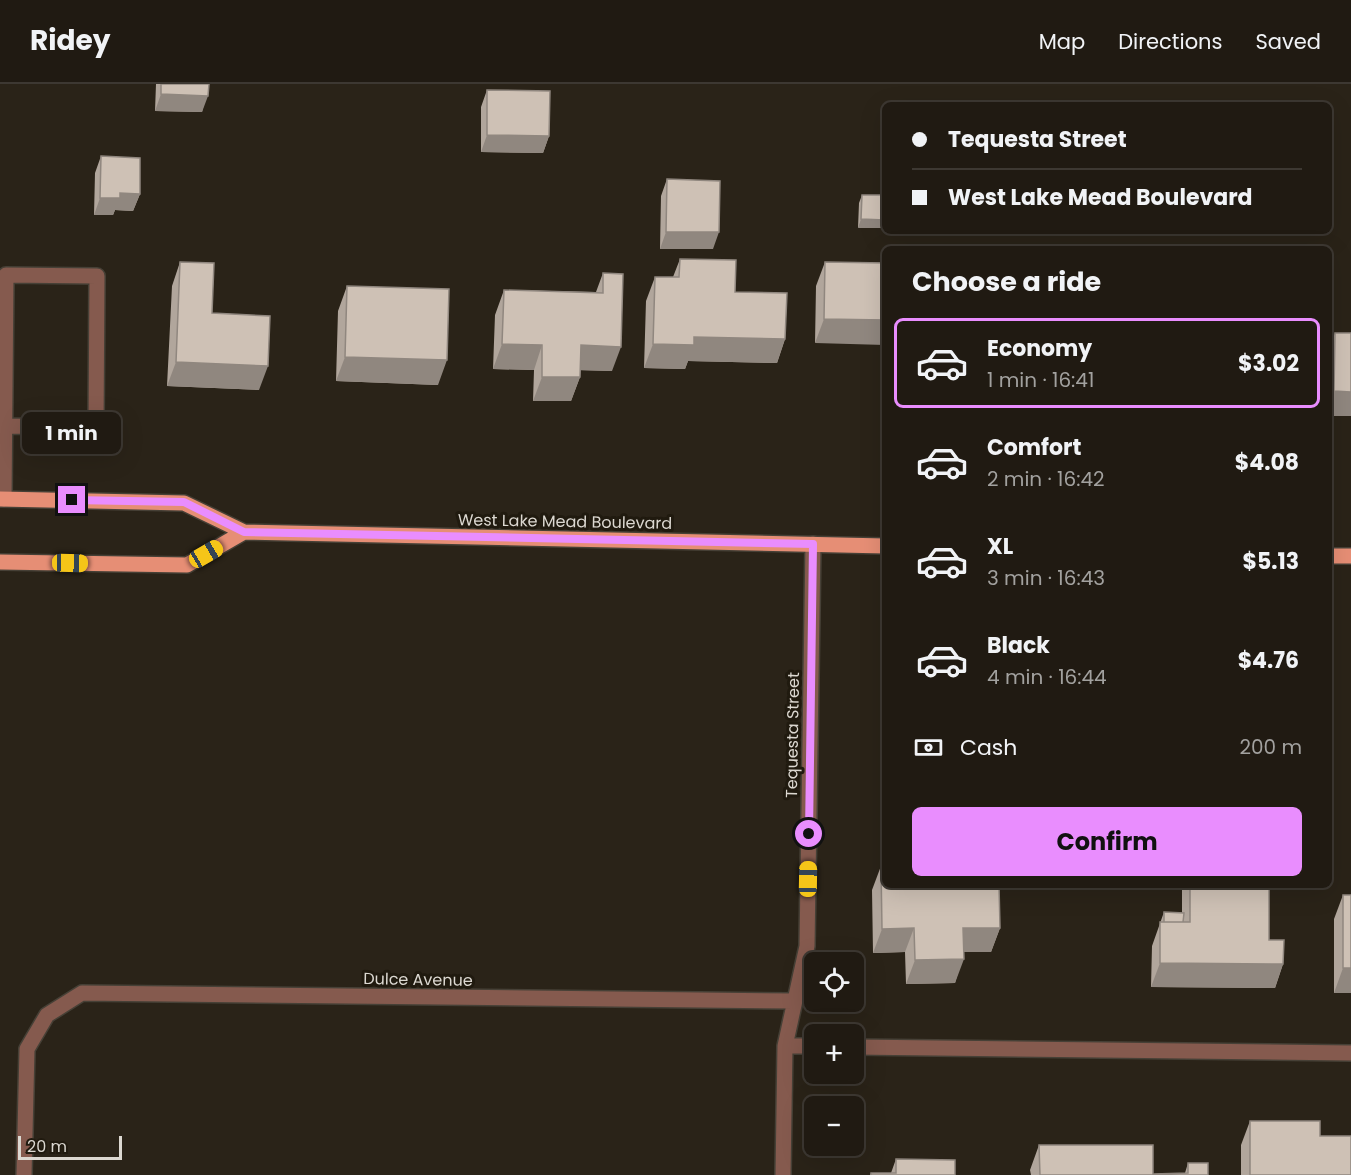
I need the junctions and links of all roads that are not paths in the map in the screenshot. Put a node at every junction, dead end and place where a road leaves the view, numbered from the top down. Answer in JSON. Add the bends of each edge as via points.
{"nodes":[{"id":1,"x":4,"y":426,"type":"junction"},
{"id":2,"x":2,"y":499,"type":"edge"},
{"id":3,"x":244,"y":532,"type":"junction"},
{"id":4,"x":813,"y":544,"type":"junction"},
{"id":5,"x":882,"y":546,"type":"edge"},
{"id":6,"x":1332,"y":556,"type":"edge"},
{"id":7,"x":1351,"y":556,"type":"edge"},
{"id":8,"x":0,"y":562,"type":"edge"},
{"id":9,"x":795,"y":1001,"type":"junction"},
{"id":10,"x":784,"y":1046,"type":"junction"},
{"id":11,"x":804,"y":1046,"type":"edge"},
{"id":12,"x":864,"y":1047,"type":"edge"},
{"id":13,"x":1351,"y":1053,"type":"edge"},
{"id":14,"x":24,"y":1175,"type":"edge"},
{"id":15,"x":783,"y":1175,"type":"edge"}],
"edges":[{"from":1,"to":1,"type":"street","via":[[6,275],[97,276],[96,427]]},
{"from":1,"to":2,"type":"street"},
{"from":2,"to":3,"type":"main road","name":"West Lake Mead Boulevard","via":[[184,502]]},
{"from":3,"to":4,"type":"main road","name":"West Lake Mead Boulevard"},
{"from":3,"to":8,"type":"main road","via":[[188,565]]},
{"from":4,"to":5,"type":"main road","name":"West Lake Mead Boulevard"},
{"from":4,"to":9,"type":"street","name":"Tequesta Street","via":[[807,946]]},
{"from":6,"to":7,"type":"main road"},
{"from":9,"to":10,"type":"street","name":"Tequesta Street"},
{"from":9,"to":14,"type":"street","name":"Dulce Avenue","via":[[82,993],[47,1015],[27,1049]]},
{"from":10,"to":11,"type":"street"},
{"from":10,"to":15,"type":"street","name":"Tequesta Street"},
{"from":12,"to":13,"type":"street"}]}
